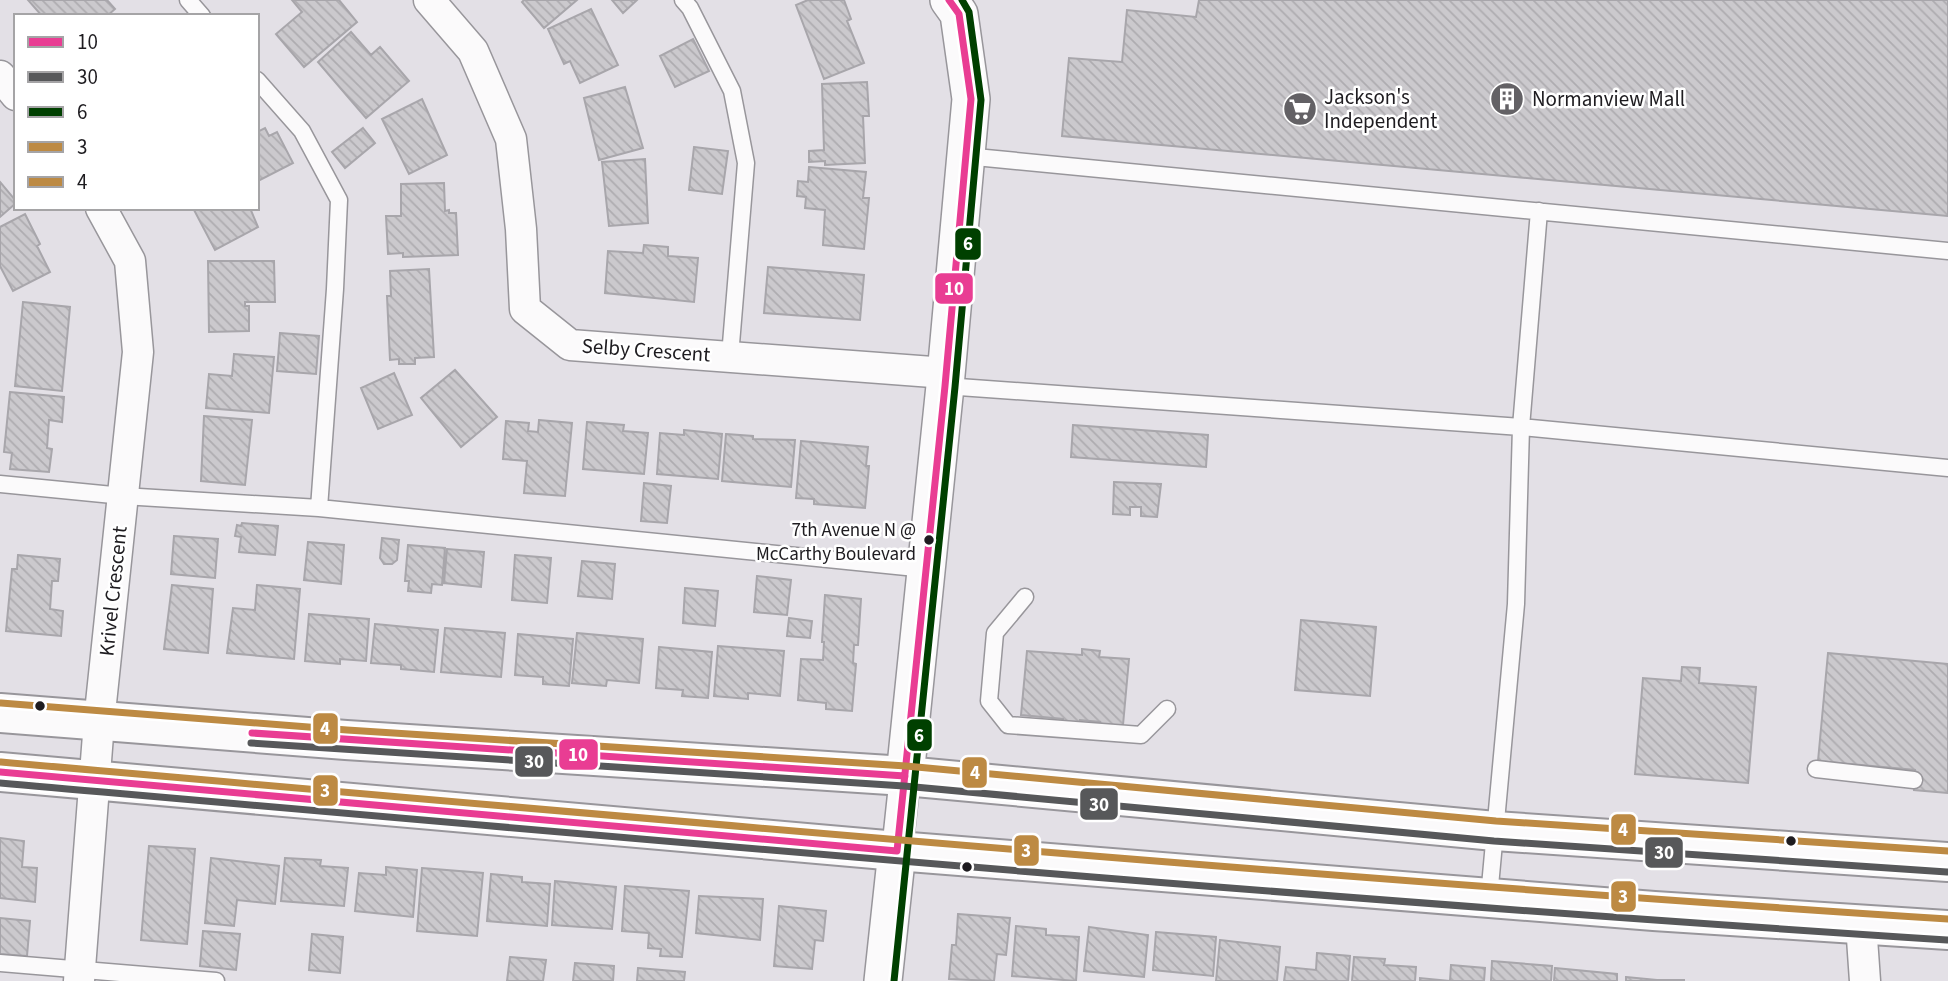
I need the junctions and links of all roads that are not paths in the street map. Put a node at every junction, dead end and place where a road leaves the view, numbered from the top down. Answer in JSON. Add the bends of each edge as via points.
{"nodes":[{"id":1,"x":188,"y":0,"type":"edge"},
{"id":2,"x":429,"y":0,"type":"edge"},
{"id":3,"x":683,"y":0,"type":"edge"},
{"id":4,"x":961,"y":5,"type":"edge"},
{"id":5,"x":199,"y":14,"type":"edge"},
{"id":6,"x":0,"y":76,"type":"edge"},
{"id":7,"x":259,"y":82,"type":"edge"},
{"id":8,"x":14,"y":93,"type":"edge"},
{"id":9,"x":965,"y":156,"type":"junction"},
{"id":10,"x":102,"y":210,"type":"edge"},
{"id":11,"x":1539,"y":211,"type":"junction"},
{"id":12,"x":1948,"y":251,"type":"edge"},
{"id":13,"x":730,"y":356,"type":"junction"},
{"id":14,"x":945,"y":379,"type":"junction"},
{"id":15,"x":1521,"y":427,"type":"junction"},
{"id":16,"x":1948,"y":468,"type":"edge"},
{"id":17,"x":0,"y":484,"type":"edge"},
{"id":18,"x":123,"y":496,"type":"junction"},
{"id":19,"x":319,"y":508,"type":"junction"},
{"id":20,"x":926,"y":569,"type":"junction"},
{"id":21,"x":1026,"y":597,"type":"dead end"},
{"id":22,"x":1167,"y":709,"type":"dead end"},
{"id":23,"x":0,"y":713,"type":"edge"},
{"id":24,"x":99,"y":722,"type":"junction"},
{"id":25,"x":1816,"y":769,"type":"dead end"},
{"id":26,"x":0,"y":772,"type":"edge"},
{"id":27,"x":905,"y":776,"type":"junction"},
{"id":28,"x":1914,"y":780,"type":"dead end"},
{"id":29,"x":94,"y":781,"type":"junction"},
{"id":30,"x":1495,"y":831,"type":"junction"},
{"id":31,"x":897,"y":851,"type":"junction"},
{"id":32,"x":1948,"y":862,"type":"edge"},
{"id":33,"x":1489,"y":897,"type":"junction"},
{"id":34,"x":1861,"y":924,"type":"junction"},
{"id":35,"x":1948,"y":930,"type":"edge"},
{"id":36,"x":0,"y":962,"type":"edge"},
{"id":37,"x":80,"y":975,"type":"edge"},
{"id":38,"x":216,"y":981,"type":"edge"},
{"id":39,"x":883,"y":981,"type":"edge"},
{"id":40,"x":1865,"y":981,"type":"edge"}],
"edges":[{"from":1,"to":5,"type":"lane"},
{"from":2,"to":13,"type":"street","name":"Selby Crescent","via":[[473,51],[511,139],[525,309],[570,345]]},
{"from":3,"to":13,"type":"lane","via":[[732,91],[746,163]]},
{"from":4,"to":9,"type":"street","via":[[971,99]]},
{"from":6,"to":8,"type":"street"},
{"from":7,"to":19,"type":"lane","via":[[302,131],[339,200]]},
{"from":9,"to":11,"type":"lane"},
{"from":9,"to":14,"type":"street"},
{"from":10,"to":18,"type":"street","name":"Krivel Crescent","via":[[131,261],[138,352]]},
{"from":11,"to":12,"type":"lane"},
{"from":11,"to":15,"type":"lane"},
{"from":13,"to":14,"type":"street","name":"Selby Crescent"},
{"from":14,"to":15,"type":"lane"},
{"from":14,"to":20,"type":"street"},
{"from":15,"to":16,"type":"lane"},
{"from":15,"to":30,"type":"lane","via":[[1516,604]]},
{"from":17,"to":18,"type":"lane"},
{"from":18,"to":19,"type":"lane"},
{"from":18,"to":24,"type":"street","name":"Krivel Crescent"},
{"from":19,"to":20,"type":"lane"},
{"from":20,"to":27,"type":"street"},
{"from":21,"to":22,"type":"lane","via":[[995,633],[989,701],[1008,724],[1141,735]]},
{"from":23,"to":24,"type":"main road"},
{"from":24,"to":27,"type":"main road"},
{"from":24,"to":29,"type":"street","name":"Krivel Crescent"},
{"from":25,"to":28,"type":"lane"},
{"from":26,"to":29,"type":"main road"},
{"from":27,"to":30,"type":"main road"},
{"from":27,"to":31,"type":"street"},
{"from":29,"to":31,"type":"main road"},
{"from":29,"to":37,"type":"street","name":"Krivel Crescent"},
{"from":30,"to":32,"type":"main road"},
{"from":30,"to":33,"type":"lane"},
{"from":31,"to":33,"type":"main road"},
{"from":31,"to":39,"type":"street"},
{"from":33,"to":34,"type":"main road"},
{"from":34,"to":35,"type":"main road"},
{"from":34,"to":40,"type":"street"},
{"from":36,"to":37,"type":"lane"},
{"from":37,"to":38,"type":"lane"}]}
